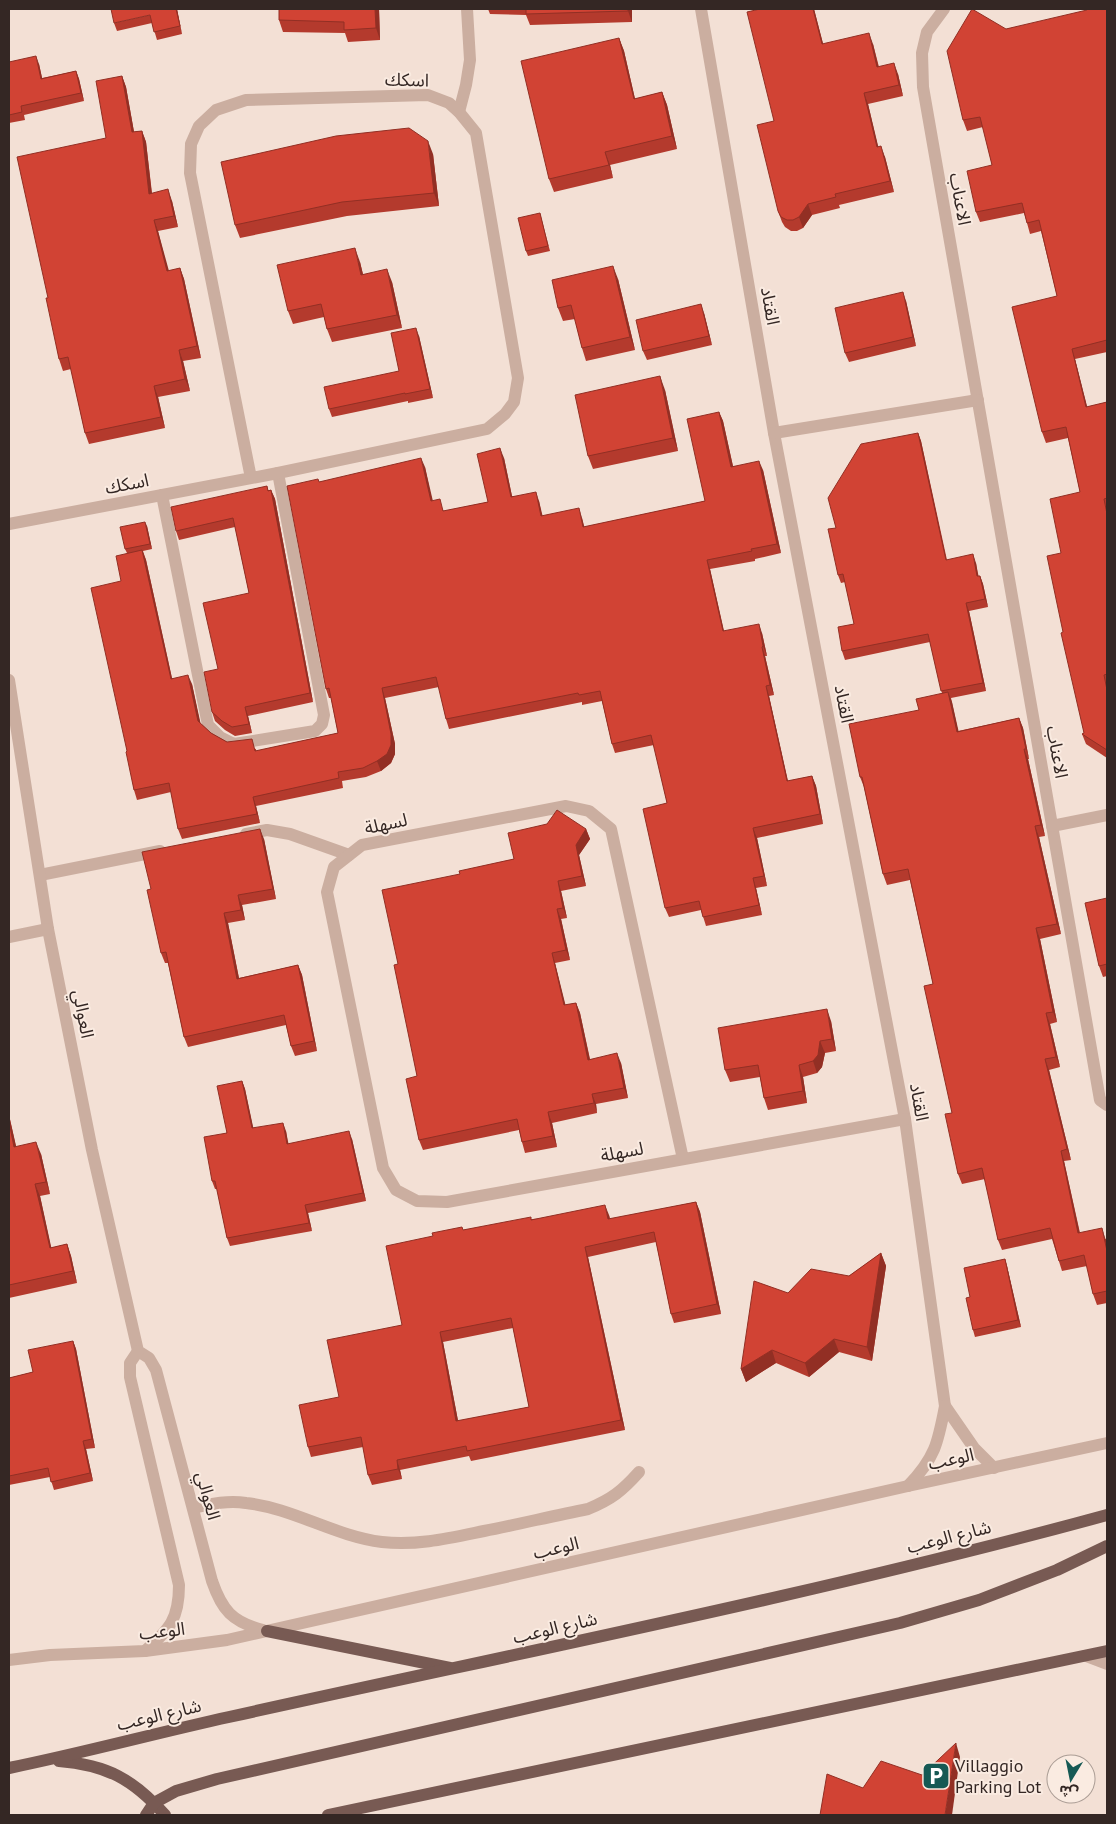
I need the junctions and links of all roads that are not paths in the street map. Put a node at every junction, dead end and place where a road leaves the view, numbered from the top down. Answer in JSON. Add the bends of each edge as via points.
{"nodes":[{"id":1,"x":467,"y":9,"type":"edge"},
{"id":2,"x":701,"y":9,"type":"edge"},
{"id":3,"x":944,"y":9,"type":"edge"},
{"id":4,"x":459,"y":112,"type":"junction"},
{"id":5,"x":978,"y":400,"type":"junction"},
{"id":6,"x":774,"y":433,"type":"junction"},
{"id":7,"x":278,"y":473,"type":"junction"},
{"id":8,"x":251,"y":478,"type":"junction"},
{"id":9,"x":162,"y":495,"type":"junction"},
{"id":10,"x":9,"y":524,"type":"edge"},
{"id":11,"x":9,"y":680,"type":"edge"},
{"id":12,"x":1107,"y":814,"type":"edge"},
{"id":13,"x":1052,"y":826,"type":"junction"},
{"id":14,"x":238,"y":836,"type":"edge"},
{"id":15,"x":172,"y":849,"type":"edge"},
{"id":16,"x":349,"y":855,"type":"junction"},
{"id":17,"x":40,"y":875,"type":"junction"},
{"id":18,"x":48,"y":929,"type":"junction"},
{"id":19,"x":9,"y":937,"type":"edge"},
{"id":20,"x":1107,"y":1105,"type":"edge"},
{"id":21,"x":905,"y":1119,"type":"junction"},
{"id":22,"x":683,"y":1159,"type":"junction"},
{"id":23,"x":138,"y":1352,"type":"junction"},
{"id":24,"x":945,"y":1406,"type":"junction"},
{"id":25,"x":1107,"y":1443,"type":"edge"},
{"id":26,"x":994,"y":1468,"type":"junction"},
{"id":27,"x":639,"y":1472,"type":"dead end"},
{"id":28,"x":908,"y":1486,"type":"junction"},
{"id":29,"x":193,"y":1508,"type":"junction"},
{"id":30,"x":1107,"y":1514,"type":"edge"},
{"id":31,"x":1107,"y":1546,"type":"edge"},
{"id":32,"x":267,"y":1631,"type":"junction"},
{"id":33,"x":145,"y":1651,"type":"junction"},
{"id":34,"x":1107,"y":1651,"type":"edge"},
{"id":35,"x":1086,"y":1656,"type":"junction"},
{"id":36,"x":9,"y":1660,"type":"edge"},
{"id":37,"x":1107,"y":1664,"type":"edge"},
{"id":38,"x":455,"y":1669,"type":"junction"},
{"id":39,"x":49,"y":1760,"type":"junction"},
{"id":40,"x":9,"y":1768,"type":"edge"},
{"id":41,"x":386,"y":1802,"type":"junction"},
{"id":42,"x":154,"y":1803,"type":"junction"},
{"id":43,"x":146,"y":1815,"type":"edge"},
{"id":44,"x":166,"y":1815,"type":"edge"},
{"id":45,"x":328,"y":1815,"type":"edge"},
{"id":46,"x":360,"y":1815,"type":"edge"}],
"edges":[{"from":1,"to":4,"type":"street","via":[[470,60]]},
{"from":2,"to":6,"type":"street","name":"القتاد"},
{"from":3,"to":5,"type":"street","name":"الاعناب","via":[[927,32],[922,53],[923,87]]},
{"from":4,"to":7,"type":"street","name":"اسكك","via":[[476,133],[518,378],[514,402],[487,429]]},
{"from":4,"to":8,"type":"street","name":"اسكك","via":[[449,103],[428,95],[246,100],[216,110],[199,126],[191,144],[190,173]]},
{"from":5,"to":6,"type":"street"},
{"from":5,"to":13,"type":"street","name":"الاعناب"},
{"from":6,"to":21,"type":"street","name":"القتاد"},
{"from":7,"to":8,"type":"street","name":"اسكك"},
{"from":7,"to":9,"type":"street","via":[[324,715],[322,724],[315,731],[234,744],[220,737],[208,725]]},
{"from":8,"to":9,"type":"street","name":"اسكك"},
{"from":9,"to":10,"type":"street","name":"اسكك"},
{"from":11,"to":17,"type":"street","name":"العوالي"},
{"from":12,"to":13,"type":"street"},
{"from":13,"to":20,"type":"street","name":"الاعناب","via":[[1100,1100]]},
{"from":14,"to":16,"type":"street","via":[[266,830],[290,834]]},
{"from":15,"to":17,"type":"street"},
{"from":16,"to":22,"type":"street","name":"لسهلة","via":[[362,845],[566,806],[589,811],[611,829]]},
{"from":16,"to":22,"type":"street","name":"لسهلة","via":[[334,867],[327,892],[383,1168],[396,1190],[416,1201],[447,1202]]},
{"from":17,"to":18,"type":"street","name":"العوالي"},
{"from":18,"to":19,"type":"street"},
{"from":18,"to":23,"type":"street","name":"العوالي","via":[[92,1150]]},
{"from":21,"to":22,"type":"street","name":"لسهلة"},
{"from":21,"to":24,"type":"street","name":"القتاد"},
{"from":23,"to":29,"type":"street","name":"العوالي","via":[[149,1358],[156,1370]]},
{"from":23,"to":33,"type":"street","via":[[130,1363],[130,1377],[179,1585],[179,1604],[173,1622]]},
{"from":24,"to":26,"type":"street","name":"القتاد","via":[[974,1448]]},
{"from":24,"to":28,"type":"street","name":"القتاد","via":[[931,1458]]},
{"from":25,"to":26,"type":"street","name":"الوعب"},
{"from":26,"to":28,"type":"street","name":"الوعب"},
{"from":27,"to":29,"type":"street","via":[[620,1492],[588,1509],[436,1541],[382,1542],[356,1537],[245,1502]]},
{"from":28,"to":32,"type":"street","name":"الوعب"},
{"from":29,"to":32,"type":"street","name":"العوالي","via":[[218,1600],[236,1619]]},
{"from":30,"to":38,"type":"main road","name":"شارع الوعب","via":[[886,1571]]},
{"from":31,"to":42,"type":"main road","via":[[1057,1570],[979,1600],[900,1623],[217,1779],[176,1791]]},
{"from":32,"to":33,"type":"street","name":"الوعب","via":[[186,1647]]},
{"from":32,"to":38,"type":"main road"},
{"from":33,"to":36,"type":"street","name":"الوعب"},
{"from":34,"to":35,"type":"main road"},
{"from":35,"to":37,"type":"street"},
{"from":35,"to":41,"type":"main road"},
{"from":38,"to":39,"type":"main road","name":"شارع الوعب","via":[[227,1717]]},
{"from":39,"to":40,"type":"main road","name":"شارع الوعب"},
{"from":39,"to":42,"type":"main road","via":[[103,1769],[137,1788]]},
{"from":41,"to":45,"type":"main road"},
{"from":41,"to":46,"type":"main road"},
{"from":42,"to":43,"type":"main road"},
{"from":42,"to":44,"type":"main road"}]}
